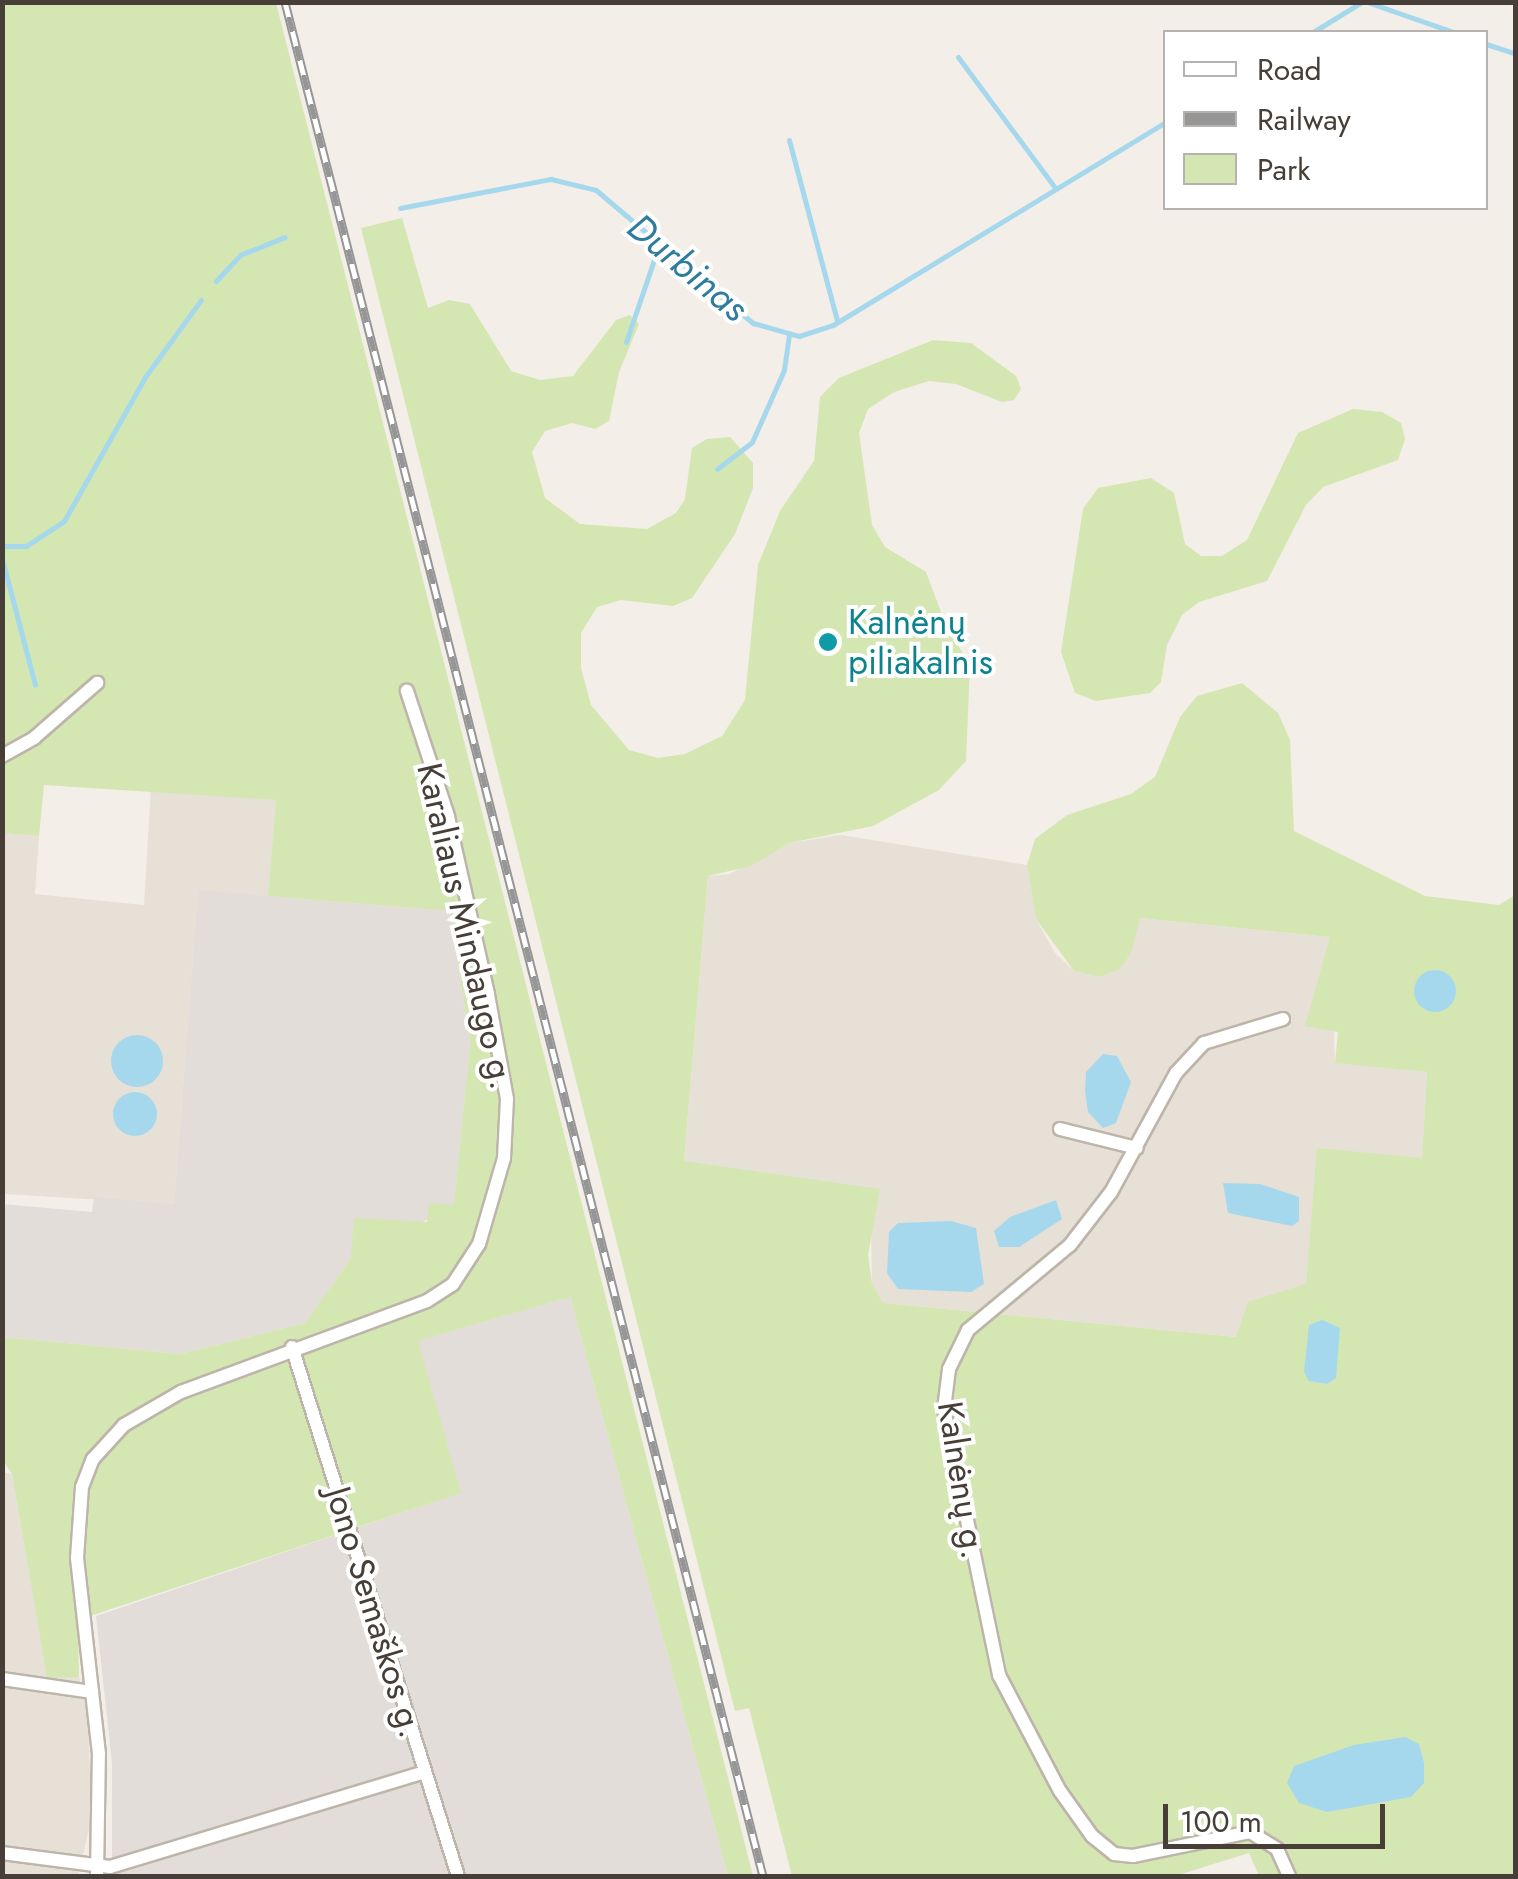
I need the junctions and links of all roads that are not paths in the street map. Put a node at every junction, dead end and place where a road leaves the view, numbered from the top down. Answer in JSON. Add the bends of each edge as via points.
{"nodes":[{"id":1,"x":98,"y":683,"type":"dead end"},
{"id":2,"x":407,"y":691,"type":"dead end"},
{"id":3,"x":2,"y":756,"type":"edge"},
{"id":4,"x":1282,"y":1019,"type":"dead end"},
{"id":5,"x":1060,"y":1129,"type":"dead end"},
{"id":6,"x":1137,"y":1148,"type":"junction"},
{"id":7,"x":292,"y":1347,"type":"junction"},
{"id":8,"x":2,"y":1679,"type":"edge"},
{"id":9,"x":92,"y":1692,"type":"junction"},
{"id":10,"x":425,"y":1772,"type":"junction"},
{"id":11,"x":2,"y":1853,"type":"edge"},
{"id":12,"x":98,"y":1872,"type":"edge"},
{"id":13,"x":458,"y":1876,"type":"edge"},
{"id":14,"x":1289,"y":1876,"type":"edge"}],
"edges":[{"from":1,"to":3,"type":"street","via":[[34,738]]},
{"from":2,"to":7,"type":"street","name":"Karaliaus Mindaugo g.","via":[[448,816],[501,1062],[508,1131],[479,1244],[454,1284],[427,1301]]},
{"from":4,"to":6,"type":"street","name":"Kalnėnų g.","via":[[1204,1043],[1176,1074]]},
{"from":5,"to":6,"type":"street"},
{"from":6,"to":14,"type":"street","name":"Kalnėnų g.","via":[[1070,1246],[968,1330],[949,1368],[944,1409],[952,1456],[999,1675],[1092,1836],[1114,1854],[1132,1856],[1250,1832],[1277,1849]]},
{"from":7,"to":9,"type":"street","name":"Karaliaus Mindaugo g.","via":[[140,1414],[93,1459],[82,1488],[77,1539]]},
{"from":7,"to":10,"type":"street","name":"Jono Semaškos g."},
{"from":8,"to":9,"type":"street"},
{"from":9,"to":12,"type":"street","name":"Karaliaus Mindaugo g.","via":[[102,1837]]},
{"from":10,"to":12,"type":"street"},
{"from":10,"to":13,"type":"street","name":"Jono Semaškos g."},
{"from":11,"to":12,"type":"street"}]}
